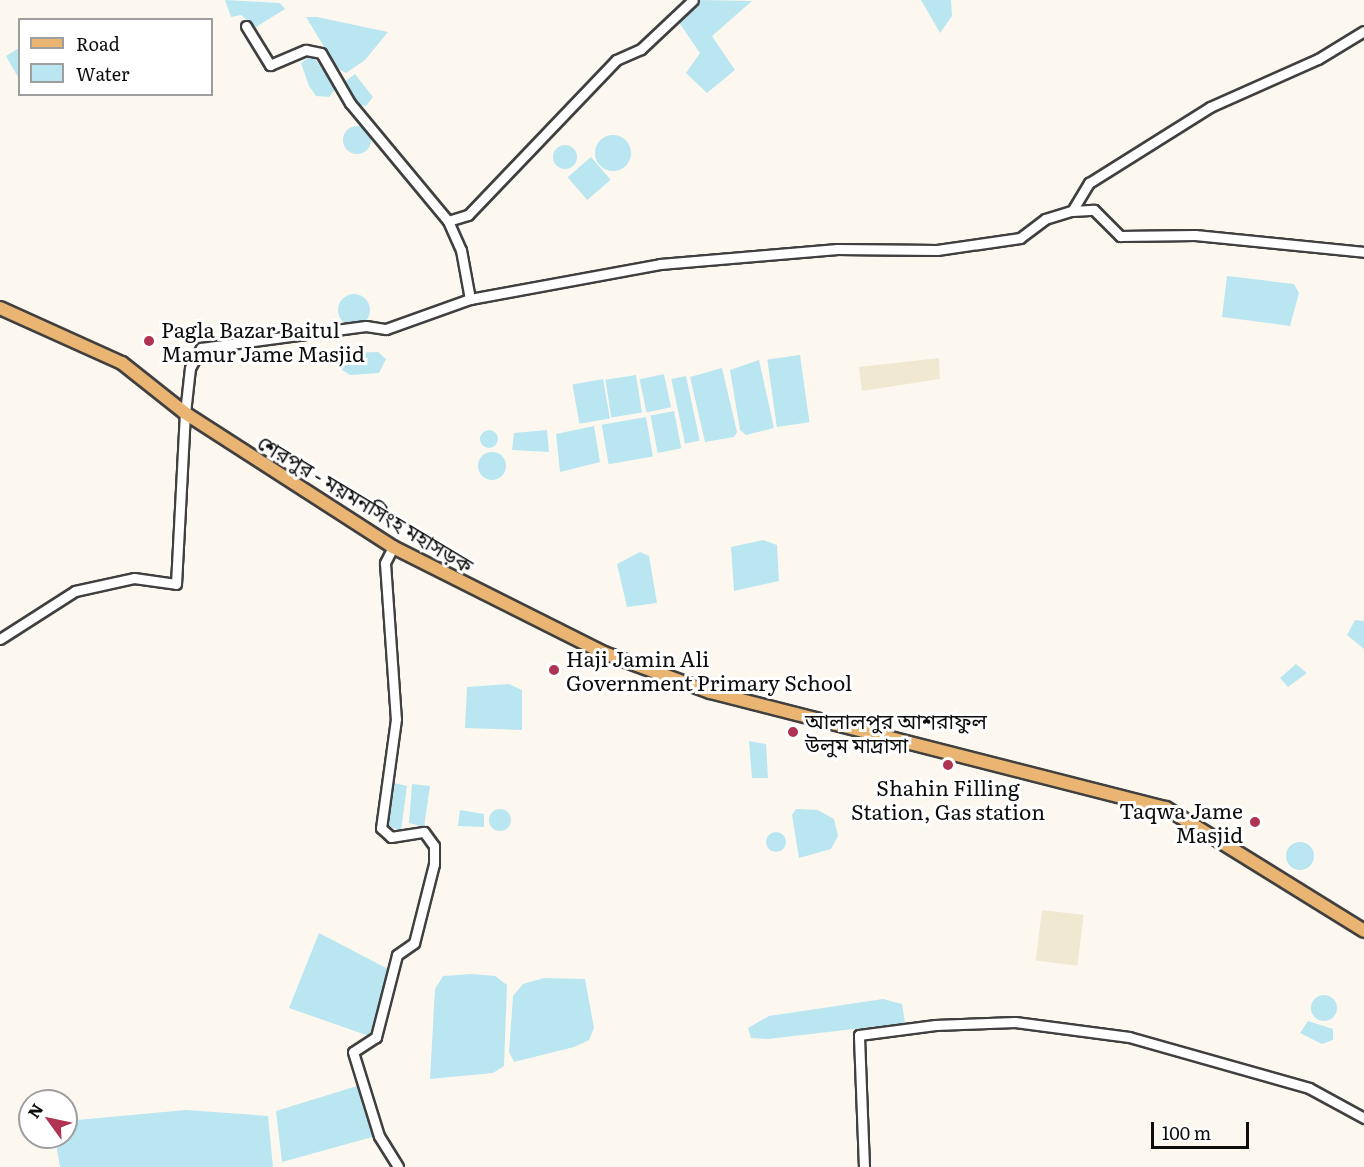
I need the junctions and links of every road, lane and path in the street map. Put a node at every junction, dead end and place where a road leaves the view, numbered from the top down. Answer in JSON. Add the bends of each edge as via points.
{"nodes":[{"id":1,"x":693,"y":0,"type":"edge"},
{"id":2,"x":246,"y":26,"type":"dead end"},
{"id":3,"x":1364,"y":32,"type":"edge"},
{"id":4,"x":1072,"y":211,"type":"junction"},
{"id":5,"x":448,"y":221,"type":"junction"},
{"id":6,"x":1364,"y":252,"type":"edge"},
{"id":7,"x":470,"y":299,"type":"junction"},
{"id":8,"x":0,"y":308,"type":"edge"},
{"id":9,"x":185,"y":413,"type":"junction"},
{"id":10,"x":393,"y":547,"type":"junction"},
{"id":11,"x":0,"y":639,"type":"edge"},
{"id":12,"x":1364,"y":931,"type":"edge"},
{"id":13,"x":1364,"y":1118,"type":"edge"},
{"id":14,"x":398,"y":1167,"type":"edge"},
{"id":15,"x":864,"y":1167,"type":"edge"}],
"edges":[{"from":1,"to":5,"type":"street","via":[[641,49],[616,60],[468,215]]},
{"from":2,"to":5,"type":"street","via":[[270,65],[306,50],[321,53],[350,103]]},
{"from":3,"to":4,"type":"street","via":[[1318,59],[1190,119],[1089,183]]},
{"from":4,"to":6,"type":"street","via":[[1094,210],[1120,236],[1195,235]]},
{"from":4,"to":7,"type":"street","via":[[1045,219],[1020,238],[937,250],[837,249],[660,264]]},
{"from":5,"to":7,"type":"street","via":[[461,250]]},
{"from":7,"to":9,"type":"street","via":[[386,329],[366,326],[201,348],[190,368]]},
{"from":8,"to":9,"type":"main road","name":"শেরপুর - ময়মনসিংহ মহাসড়ক","via":[[122,363]]},
{"from":9,"to":10,"type":"main road","name":"শেরপুর - ময়মনসিংহ মহাসড়ক"},
{"from":9,"to":11,"type":"street","via":[[176,584],[134,578],[75,591]]},
{"from":10,"to":12,"type":"main road","name":"শেরপুর - ময়মনসিংহ মহাসড়ক","via":[[665,679],[1166,808]]},
{"from":10,"to":14,"type":"street","via":[[385,563],[396,719],[380,820],[391,837],[424,832],[434,846],[434,864],[414,943],[397,955],[376,1037],[352,1052],[379,1136]]},
{"from":13,"to":15,"type":"street","via":[[1309,1088],[1129,1037],[1016,1022],[935,1025],[859,1035]]}]}
